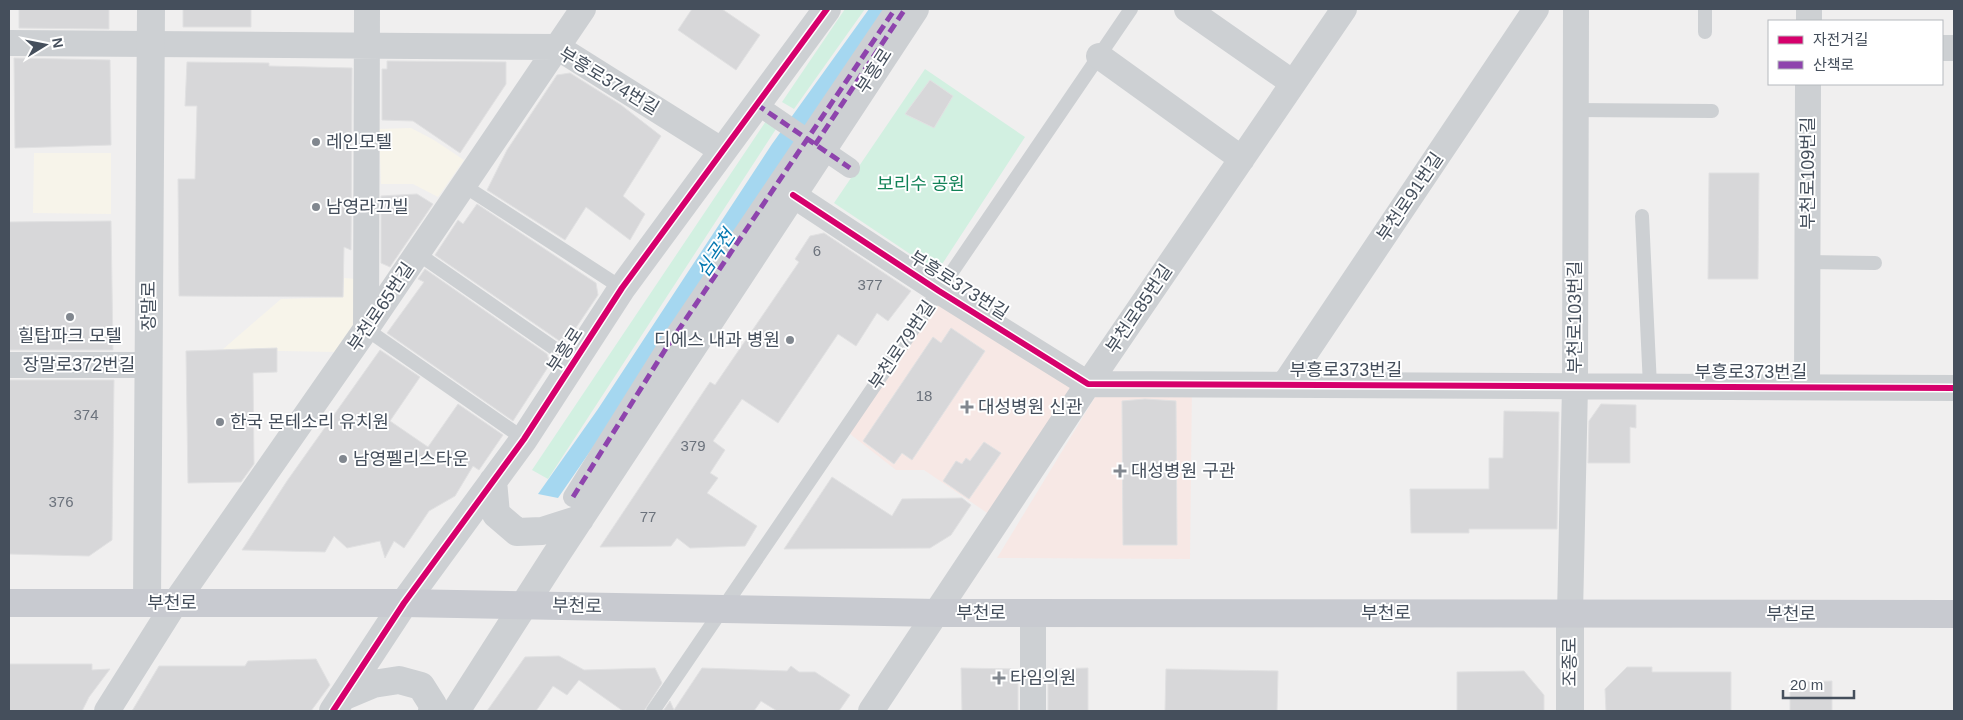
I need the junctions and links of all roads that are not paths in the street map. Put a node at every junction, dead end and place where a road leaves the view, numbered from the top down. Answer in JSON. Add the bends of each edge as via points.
{"nodes":[{"id":1,"x":151,"y":9,"type":"edge"},
{"id":2,"x":367,"y":9,"type":"edge"},
{"id":3,"x":558,"y":9,"type":"edge"},
{"id":4,"x":583,"y":9,"type":"edge"},
{"id":5,"x":827,"y":9,"type":"edge"},
{"id":6,"x":895,"y":9,"type":"edge"},
{"id":7,"x":905,"y":9,"type":"edge"},
{"id":8,"x":915,"y":9,"type":"edge"},
{"id":9,"x":1131,"y":9,"type":"edge"},
{"id":10,"x":1187,"y":9,"type":"edge"},
{"id":11,"x":1344,"y":9,"type":"edge"},
{"id":12,"x":1536,"y":9,"type":"edge"},
{"id":13,"x":1576,"y":9,"type":"edge"},
{"id":14,"x":1705,"y":9,"type":"edge"},
{"id":15,"x":1704,"y":32,"type":"dead end"},
{"id":16,"x":9,"y":43,"type":"edge"},
{"id":17,"x":151,"y":44,"type":"junction"},
{"id":18,"x":367,"y":45,"type":"junction"},
{"id":19,"x":557,"y":47,"type":"junction"},
{"id":20,"x":1099,"y":56,"type":"junction"},
{"id":21,"x":1293,"y":83,"type":"junction"},
{"id":22,"x":1808,"y":85,"type":"edge"},
{"id":23,"x":765,"y":110,"type":"junction"},
{"id":24,"x":1576,"y":110,"type":"junction"},
{"id":25,"x":1712,"y":111,"type":"dead end"},
{"id":26,"x":819,"y":148,"type":"junction"},
{"id":27,"x":722,"y":150,"type":"junction"},
{"id":28,"x":1242,"y":159,"type":"junction"},
{"id":29,"x":850,"y":168,"type":"dead end"},
{"id":30,"x":463,"y":185,"type":"junction"},
{"id":31,"x":793,"y":195,"type":"junction"},
{"id":32,"x":1642,"y":216,"type":"dead end"},
{"id":33,"x":417,"y":253,"type":"junction"},
{"id":34,"x":1808,"y":262,"type":"junction"},
{"id":35,"x":1875,"y":264,"type":"dead end"},
{"id":36,"x":622,"y":288,"type":"junction"},
{"id":37,"x":939,"y":291,"type":"junction"},
{"id":38,"x":366,"y":329,"type":"junction"},
{"id":39,"x":574,"y":362,"type":"junction"},
{"id":40,"x":9,"y":365,"type":"edge"},
{"id":41,"x":149,"y":365,"type":"junction"},
{"id":42,"x":1088,"y":384,"type":"junction"},
{"id":43,"x":1284,"y":385,"type":"junction"},
{"id":44,"x":1575,"y":386,"type":"junction"},
{"id":45,"x":1650,"y":386,"type":"junction"},
{"id":46,"x":1807,"y":387,"type":"junction"},
{"id":47,"x":1954,"y":388,"type":"edge"},
{"id":48,"x":524,"y":439,"type":"junction"},
{"id":49,"x":493,"y":481,"type":"junction"},
{"id":50,"x":576,"y":508,"type":"junction"},
{"id":51,"x":9,"y":603,"type":"edge"},
{"id":52,"x":147,"y":603,"type":"junction"},
{"id":53,"x":175,"y":603,"type":"junction"},
{"id":54,"x":404,"y":603,"type":"junction"},
{"id":55,"x":524,"y":606,"type":"junction"},
{"id":56,"x":722,"y":609,"type":"junction"},
{"id":57,"x":938,"y":613,"type":"junction"},
{"id":58,"x":1033,"y":613,"type":"junction"},
{"id":59,"x":1570,"y":614,"type":"junction"},
{"id":60,"x":1954,"y":614,"type":"edge"},
{"id":61,"x":337,"y":704,"type":"edge"},
{"id":62,"x":107,"y":711,"type":"edge"},
{"id":63,"x":432,"y":711,"type":"edge"},
{"id":64,"x":456,"y":711,"type":"edge"},
{"id":65,"x":653,"y":711,"type":"edge"},
{"id":66,"x":872,"y":711,"type":"edge"},
{"id":67,"x":1033,"y":711,"type":"edge"},
{"id":68,"x":1570,"y":711,"type":"edge"}],
"edges":[{"from":1,"to":17,"type":"street","name":"장말로"},
{"from":2,"to":18,"type":"street"},
{"from":3,"to":19,"type":"street"},
{"from":4,"to":19,"type":"street","name":"부천로65번길"},
{"from":5,"to":23,"type":"street","name":"부흥로"},
{"from":6,"to":50,"type":"street","via":[[665,350]]},
{"from":7,"to":26,"type":"street"},
{"from":8,"to":26,"type":"street","name":"부흥로"},
{"from":9,"to":20,"type":"lane","name":"부천로79번길"},
{"from":10,"to":21,"type":"street"},
{"from":11,"to":21,"type":"street","name":"부천로85번길"},
{"from":12,"to":43,"type":"street","name":"부천로91번길"},
{"from":13,"to":24,"type":"street","name":"부천로103번길"},
{"from":14,"to":15,"type":"lane"},
{"from":16,"to":17,"type":"street","name":"부흥로374번길"},
{"from":17,"to":18,"type":"street","name":"부흥로374번길"},
{"from":17,"to":41,"type":"street","name":"장말로"},
{"from":18,"to":19,"type":"street","name":"부흥로374번길"},
{"from":18,"to":38,"type":"street"},
{"from":19,"to":27,"type":"street","name":"부흥로374번길"},
{"from":19,"to":30,"type":"street","name":"부천로65번길"},
{"from":20,"to":28,"type":"street"},
{"from":20,"to":37,"type":"lane","name":"부천로79번길"},
{"from":21,"to":28,"type":"street","name":"부천로85번길"},
{"from":22,"to":34,"type":"street","name":"부천로109번길"},
{"from":23,"to":26,"type":"street"},
{"from":23,"to":27,"type":"street","name":"부흥로"},
{"from":24,"to":25,"type":"lane"},
{"from":24,"to":44,"type":"street","name":"부천로103번길"},
{"from":26,"to":29,"type":"street"},
{"from":26,"to":31,"type":"street","name":"부흥로"},
{"from":27,"to":36,"type":"street","name":"부흥로"},
{"from":28,"to":42,"type":"street","name":"부천로85번길"},
{"from":30,"to":33,"type":"street","name":"부천로65번길"},
{"from":30,"to":36,"type":"lane"},
{"from":31,"to":37,"type":"street","name":"부흥로373번길"},
{"from":31,"to":50,"type":"street","name":"부흥로"},
{"from":32,"to":45,"type":"lane"},
{"from":33,"to":38,"type":"street","name":"부천로65번길"},
{"from":33,"to":39,"type":"lane","name":"부흥로"},
{"from":34,"to":35,"type":"lane"},
{"from":34,"to":46,"type":"street","name":"부천로109번길"},
{"from":36,"to":39,"type":"street","name":"부흥로"},
{"from":37,"to":42,"type":"street","name":"부흥로373번길"},
{"from":37,"to":56,"type":"lane","name":"부천로79번길"},
{"from":38,"to":48,"type":"lane"},
{"from":38,"to":53,"type":"street","name":"부천로65번길"},
{"from":39,"to":48,"type":"street","name":"부흥로"},
{"from":40,"to":41,"type":"street","name":"장말로372번길"},
{"from":41,"to":52,"type":"street","name":"장말로"},
{"from":42,"to":43,"type":"street","name":"부흥로373번길"},
{"from":42,"to":57,"type":"street","name":"부천로85번길"},
{"from":43,"to":44,"type":"street","name":"부흥로373번길"},
{"from":44,"to":45,"type":"street","name":"부흥로373번길"},
{"from":44,"to":59,"type":"street","name":"부천로103번길"},
{"from":45,"to":46,"type":"street","name":"부흥로373번길"},
{"from":46,"to":47,"type":"street","name":"부흥로373번길"},
{"from":48,"to":49,"type":"street","name":"부흥로"},
{"from":49,"to":50,"type":"street","via":[[496,514],[516,532],[542,531]]},
{"from":49,"to":54,"type":"street","name":"부흥로"},
{"from":50,"to":55,"type":"street","name":"부흥로"},
{"from":51,"to":52,"type":"main road","name":"부천로"},
{"from":52,"to":53,"type":"main road","name":"부천로"},
{"from":53,"to":54,"type":"main road","name":"부천로"},
{"from":53,"to":62,"type":"street","name":"부천로65번길"},
{"from":54,"to":55,"type":"main road","name":"부천로"},
{"from":54,"to":61,"type":"street","name":"부흥로"},
{"from":55,"to":56,"type":"main road","name":"부천로"},
{"from":55,"to":64,"type":"street","name":"부흥로"},
{"from":56,"to":57,"type":"main road","name":"부천로"},
{"from":56,"to":65,"type":"lane","name":"부천로79번길"},
{"from":57,"to":58,"type":"main road","name":"부천로"},
{"from":57,"to":66,"type":"street","name":"부천로85번길"},
{"from":58,"to":59,"type":"main road","name":"부천로"},
{"from":58,"to":67,"type":"street"},
{"from":59,"to":60,"type":"main road","name":"부천로"},
{"from":59,"to":68,"type":"street","name":"조종로"},
{"from":61,"to":63,"type":"street","via":[[373,684],[399,680],[421,686],[433,705]]}]}
